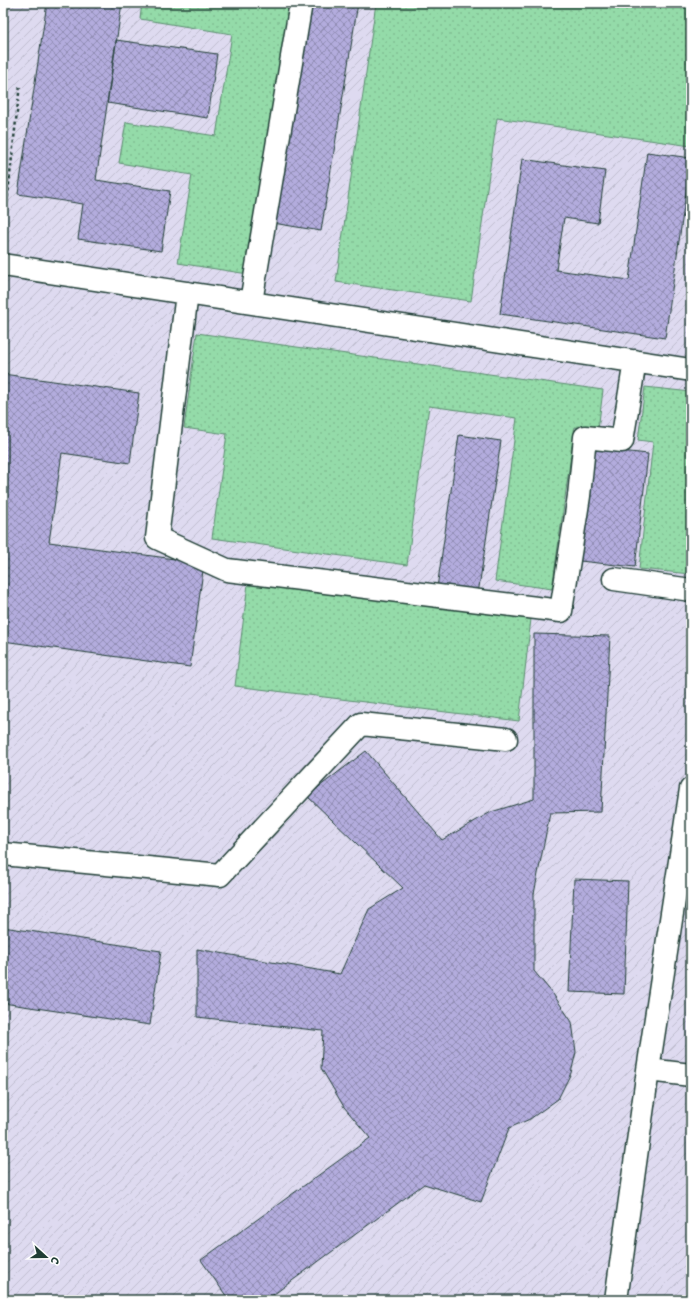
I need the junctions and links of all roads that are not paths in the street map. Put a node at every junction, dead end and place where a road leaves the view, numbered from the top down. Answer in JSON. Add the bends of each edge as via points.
{"nodes":[{"id":1,"x":301,"y":3,"type":"edge"},
{"id":2,"x":3,"y":265,"type":"edge"},
{"id":3,"x":187,"y":293,"type":"junction"},
{"id":4,"x":251,"y":302,"type":"junction"},
{"id":5,"x":635,"y":361,"type":"junction"},
{"id":6,"x":691,"y":370,"type":"edge"},
{"id":7,"x":614,"y":580,"type":"dead end"},
{"id":8,"x":691,"y":590,"type":"edge"},
{"id":9,"x":506,"y":739,"type":"dead end"},
{"id":10,"x":691,"y":789,"type":"edge"},
{"id":11,"x":689,"y":827,"type":"edge"},
{"id":12,"x":3,"y":854,"type":"edge"},
{"id":13,"x":648,"y":1070,"type":"junction"},
{"id":14,"x":691,"y":1076,"type":"edge"},
{"id":15,"x":616,"y":1300,"type":"edge"}],
"edges":[{"from":1,"to":4,"type":"lane"},
{"from":2,"to":3,"type":"lane"},
{"from":3,"to":4,"type":"lane"},
{"from":3,"to":5,"type":"lane","via":[[157,538],[227,570],[560,611],[585,437],[622,440]]},
{"from":4,"to":5,"type":"lane"},
{"from":5,"to":6,"type":"lane"},
{"from":7,"to":8,"type":"lane"},
{"from":9,"to":12,"type":"lane","via":[[361,724],[220,875]]},
{"from":10,"to":11,"type":"lane"},
{"from":11,"to":13,"type":"lane"},
{"from":13,"to":14,"type":"lane"},
{"from":13,"to":15,"type":"lane"}]}
